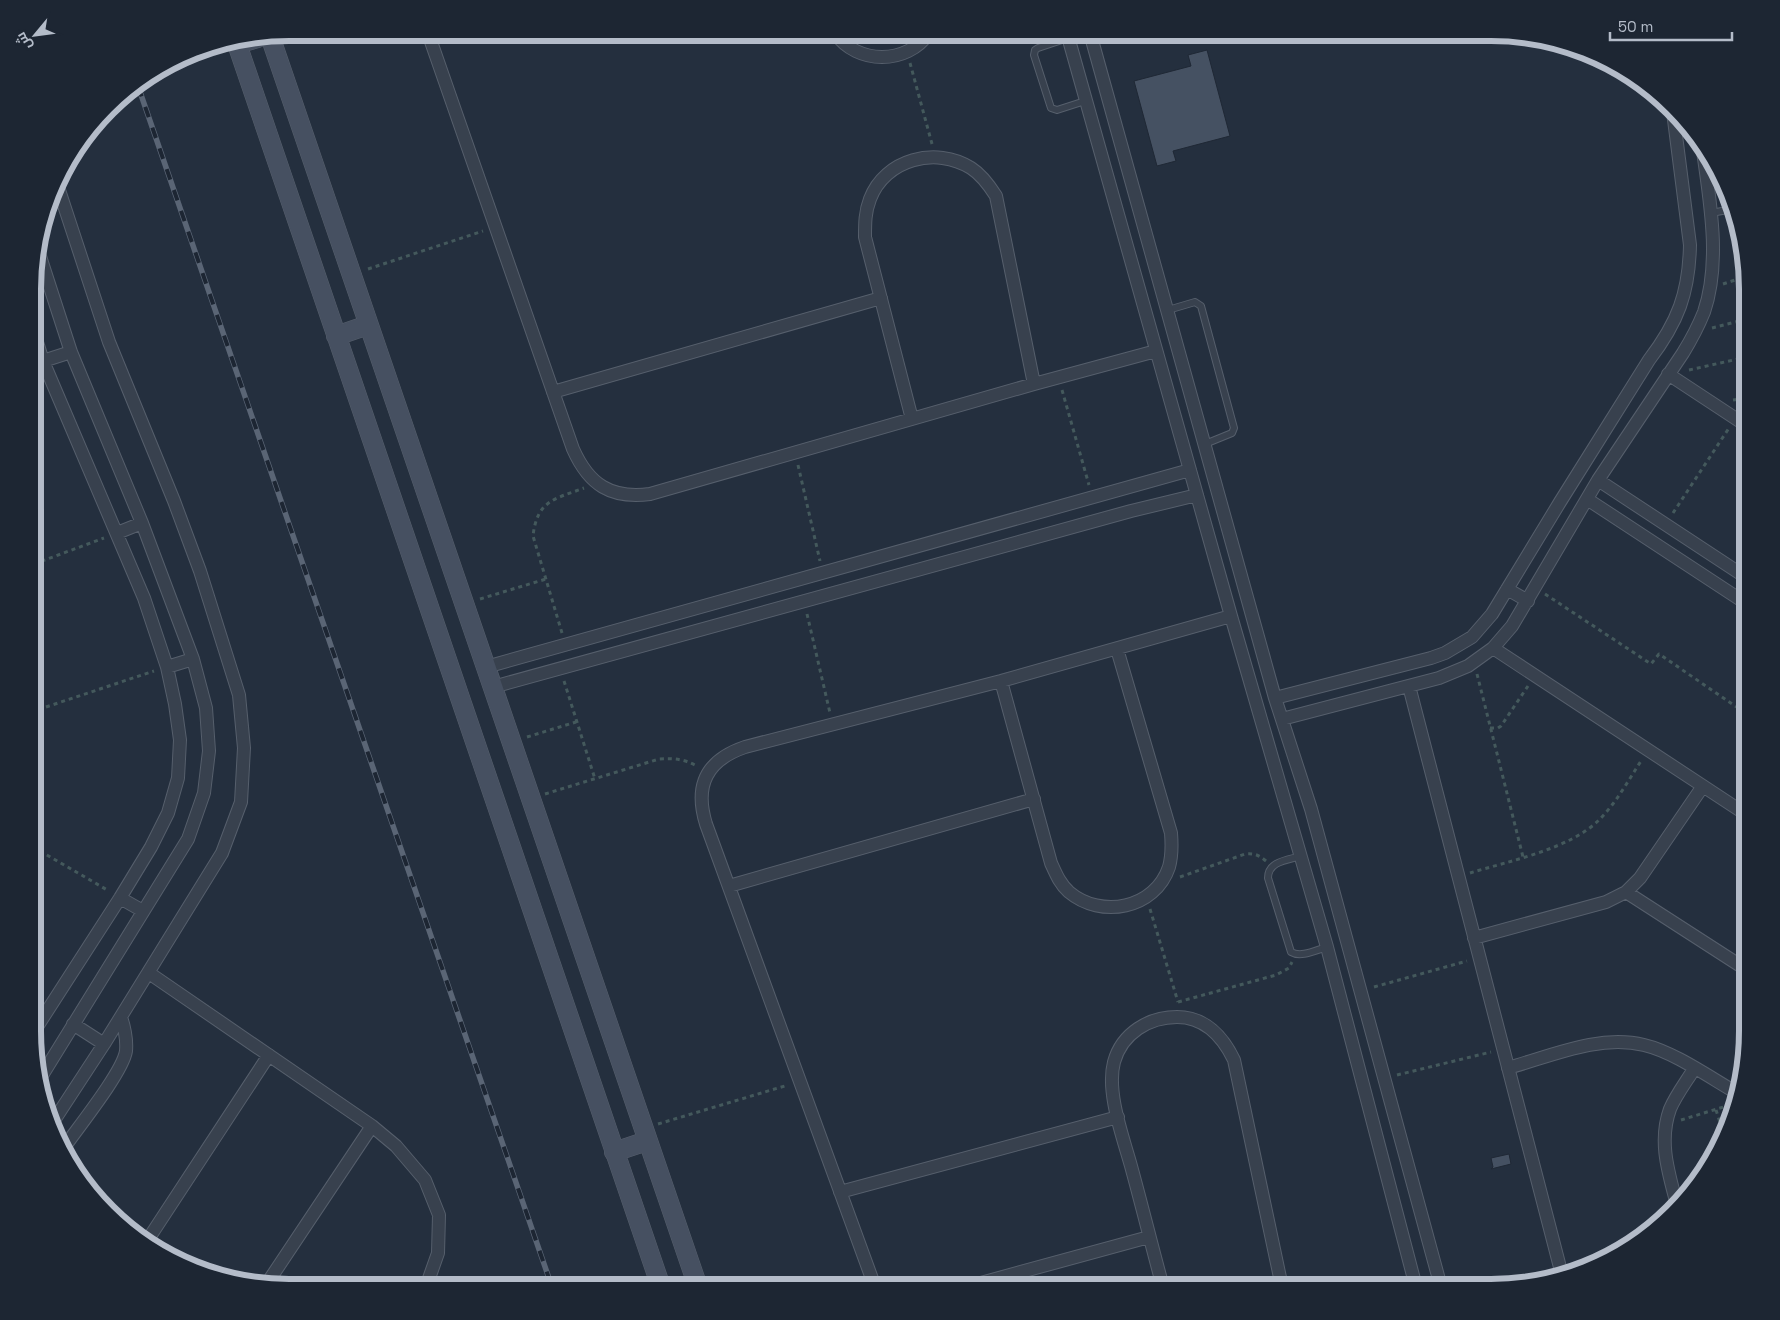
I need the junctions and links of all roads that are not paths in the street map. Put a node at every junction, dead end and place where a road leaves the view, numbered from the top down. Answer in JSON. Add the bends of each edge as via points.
{"nodes":[{"id":1,"x":431,"y":41,"type":"edge"},
{"id":2,"x":841,"y":41,"type":"edge"},
{"id":3,"x":923,"y":41,"type":"edge"},
{"id":4,"x":1054,"y":41,"type":"edge"},
{"id":5,"x":1069,"y":41,"type":"edge"},
{"id":6,"x":1092,"y":41,"type":"edge"},
{"id":7,"x":272,"y":42,"type":"edge"},
{"id":8,"x":238,"y":46,"type":"edge"},
{"id":9,"x":1100,"y":65,"type":"junction"},
{"id":10,"x":1078,"y":74,"type":"junction"},
{"id":11,"x":1086,"y":101,"type":"junction"},
{"id":12,"x":1675,"y":124,"type":"edge"},
{"id":13,"x":1699,"y":155,"type":"edge"},
{"id":14,"x":1680,"y":159,"type":"junction"},
{"id":15,"x":1704,"y":162,"type":"edge"},
{"id":16,"x":60,"y":194,"type":"edge"},
{"id":17,"x":1726,"y":211,"type":"edge"},
{"id":18,"x":1711,"y":213,"type":"junction"},
{"id":19,"x":42,"y":265,"type":"edge"},
{"id":20,"x":881,"y":298,"type":"junction"},
{"id":21,"x":1168,"y":310,"type":"junction"},
{"id":22,"x":368,"y":325,"type":"junction"},
{"id":23,"x":336,"y":336,"type":"junction"},
{"id":24,"x":1156,"y":351,"type":"junction"},
{"id":25,"x":71,"y":352,"type":"junction"},
{"id":26,"x":41,"y":355,"type":"edge"},
{"id":27,"x":43,"y":361,"type":"junction"},
{"id":28,"x":1668,"y":374,"type":"junction"},
{"id":29,"x":1034,"y":384,"type":"junction"},
{"id":30,"x":553,"y":392,"type":"junction"},
{"id":31,"x":1192,"y":397,"type":"junction"},
{"id":32,"x":1171,"y":403,"type":"junction"},
{"id":33,"x":912,"y":419,"type":"junction"},
{"id":34,"x":1739,"y":421,"type":"edge"},
{"id":35,"x":1205,"y":444,"type":"junction"},
{"id":36,"x":1190,"y":470,"type":"junction"},
{"id":37,"x":1598,"y":480,"type":"junction"},
{"id":38,"x":1126,"y":489,"type":"junction"},
{"id":39,"x":1196,"y":495,"type":"junction"},
{"id":40,"x":1588,"y":499,"type":"junction"},
{"id":41,"x":1131,"y":511,"type":"junction"},
{"id":42,"x":1660,"y":520,"type":"junction"},
{"id":43,"x":142,"y":523,"type":"junction"},
{"id":44,"x":117,"y":533,"type":"junction"},
{"id":45,"x":1643,"y":535,"type":"junction"},
{"id":46,"x":1739,"y":573,"type":"edge"},
{"id":47,"x":1507,"y":589,"type":"junction"},
{"id":48,"x":1739,"y":599,"type":"edge"},
{"id":49,"x":1528,"y":601,"type":"junction"},
{"id":50,"x":1231,"y":616,"type":"junction"},
{"id":51,"x":1493,"y":648,"type":"junction"},
{"id":52,"x":1117,"y":649,"type":"junction"},
{"id":53,"x":548,"y":650,"type":"junction"},
{"id":54,"x":193,"y":659,"type":"junction"},
{"id":55,"x":167,"y":667,"type":"junction"},
{"id":56,"x":486,"y":667,"type":"junction"},
{"id":57,"x":557,"y":670,"type":"junction"},
{"id":58,"x":1001,"y":681,"type":"junction"},
{"id":59,"x":1341,"y":681,"type":"junction"},
{"id":60,"x":1409,"y":686,"type":"junction"},
{"id":61,"x":493,"y":687,"type":"junction"},
{"id":62,"x":1275,"y":698,"type":"junction"},
{"id":63,"x":1346,"y":702,"type":"junction"},
{"id":64,"x":1282,"y":719,"type":"junction"},
{"id":65,"x":1703,"y":786,"type":"junction"},
{"id":66,"x":1034,"y":799,"type":"junction"},
{"id":67,"x":1311,"y":809,"type":"junction"},
{"id":68,"x":1739,"y":810,"type":"edge"},
{"id":69,"x":1289,"y":816,"type":"junction"},
{"id":70,"x":1301,"y":856,"type":"junction"},
{"id":71,"x":729,"y":886,"type":"junction"},
{"id":72,"x":1626,"y":892,"type":"junction"},
{"id":73,"x":120,"y":898,"type":"junction"},
{"id":74,"x":143,"y":911,"type":"junction"},
{"id":75,"x":1474,"y":938,"type":"junction"},
{"id":76,"x":1327,"y":947,"type":"junction"},
{"id":77,"x":1739,"y":965,"type":"edge"},
{"id":78,"x":148,"y":973,"type":"junction"},
{"id":79,"x":121,"y":1017,"type":"junction"},
{"id":80,"x":41,"y":1021,"type":"edge"},
{"id":81,"x":73,"y":1024,"type":"junction"},
{"id":82,"x":104,"y":1044,"type":"junction"},
{"id":83,"x":269,"y":1055,"type":"junction"},
{"id":84,"x":1508,"y":1068,"type":"junction"},
{"id":85,"x":1694,"y":1068,"type":"junction"},
{"id":86,"x":44,"y":1071,"type":"edge"},
{"id":87,"x":1731,"y":1090,"type":"edge"},
{"id":88,"x":56,"y":1117,"type":"edge"},
{"id":89,"x":1118,"y":1117,"type":"junction"},
{"id":90,"x":372,"y":1126,"type":"junction"},
{"id":91,"x":645,"y":1135,"type":"junction"},
{"id":92,"x":67,"y":1142,"type":"edge"},
{"id":93,"x":614,"y":1152,"type":"junction"},
{"id":94,"x":840,"y":1192,"type":"junction"},
{"id":95,"x":1675,"y":1197,"type":"edge"},
{"id":96,"x":150,"y":1236,"type":"edge"},
{"id":97,"x":1150,"y":1237,"type":"junction"},
{"id":98,"x":1560,"y":1269,"type":"edge"},
{"id":99,"x":271,"y":1278,"type":"edge"},
{"id":100,"x":429,"y":1279,"type":"edge"},
{"id":101,"x":658,"y":1279,"type":"edge"},
{"id":102,"x":695,"y":1279,"type":"edge"},
{"id":103,"x":872,"y":1279,"type":"edge"},
{"id":104,"x":995,"y":1279,"type":"edge"},
{"id":105,"x":1161,"y":1279,"type":"edge"},
{"id":106,"x":1280,"y":1279,"type":"edge"},
{"id":107,"x":1414,"y":1279,"type":"edge"},
{"id":108,"x":1439,"y":1279,"type":"edge"}],
"edges":[{"from":1,"to":30,"type":"street"},
{"from":2,"to":3,"type":"street","via":[[860,54],[884,58],[908,52]]},
{"from":4,"to":11,"type":"lane","via":[[1035,50],[1034,55],[1051,108],[1057,110]]},
{"from":5,"to":10,"type":"street"},
{"from":6,"to":9,"type":"street"},
{"from":7,"to":22,"type":"street"},
{"from":8,"to":23,"type":"street"},
{"from":9,"to":10,"type":"street"},
{"from":9,"to":21,"type":"street"},
{"from":10,"to":11,"type":"street"},
{"from":11,"to":24,"type":"street"},
{"from":12,"to":14,"type":"street"},
{"from":13,"to":14,"type":"street"},
{"from":14,"to":47,"type":"street","via":[[1690,245],[1689,273],[1673,326]]},
{"from":15,"to":18,"type":"street"},
{"from":16,"to":78,"type":"street","via":[[109,342],[200,571],[239,695],[244,748],[240,802],[222,853]]},
{"from":17,"to":18,"type":"lane"},
{"from":18,"to":28,"type":"street","via":[[1712,264],[1704,311],[1695,333]]},
{"from":19,"to":25,"type":"street"},
{"from":20,"to":29,"type":"street","via":[[865,237],[865,216],[871,197],[882,180],[897,167],[916,159],[936,157],[954,160],[971,168],[986,181],[996,196]]},
{"from":20,"to":30,"type":"street"},
{"from":20,"to":33,"type":"street"},
{"from":21,"to":31,"type":"street"},
{"from":21,"to":35,"type":"lane","via":[[1195,302],[1201,306],[1234,428],[1232,433]]},
{"from":22,"to":23,"type":"street"},
{"from":22,"to":56,"type":"street"},
{"from":23,"to":93,"type":"street"},
{"from":24,"to":29,"type":"street"},
{"from":24,"to":32,"type":"street"},
{"from":25,"to":27,"type":"street"},
{"from":25,"to":43,"type":"street"},
{"from":26,"to":27,"type":"street"},
{"from":27,"to":44,"type":"street"},
{"from":28,"to":34,"type":"street"},
{"from":28,"to":37,"type":"street"},
{"from":29,"to":33,"type":"street"},
{"from":30,"to":33,"type":"street","via":[[586,474],[609,490],[636,496]]},
{"from":31,"to":32,"type":"street"},
{"from":31,"to":35,"type":"street"},
{"from":32,"to":36,"type":"street"},
{"from":35,"to":62,"type":"street"},
{"from":36,"to":38,"type":"street"},
{"from":36,"to":39,"type":"street"},
{"from":37,"to":40,"type":"street"},
{"from":37,"to":42,"type":"street"},
{"from":38,"to":41,"type":"street"},
{"from":38,"to":53,"type":"street"},
{"from":39,"to":41,"type":"street"},
{"from":39,"to":50,"type":"street"},
{"from":40,"to":45,"type":"street"},
{"from":40,"to":49,"type":"street"},
{"from":41,"to":57,"type":"street"},
{"from":42,"to":45,"type":"street"},
{"from":42,"to":46,"type":"street"},
{"from":43,"to":44,"type":"street"},
{"from":43,"to":54,"type":"street"},
{"from":44,"to":55,"type":"street","via":[[144,598]]},
{"from":45,"to":48,"type":"street"},
{"from":47,"to":49,"type":"street"},
{"from":47,"to":59,"type":"street","via":[[1482,626],[1459,646],[1431,658]]},
{"from":49,"to":51,"type":"street"},
{"from":50,"to":52,"type":"street"},
{"from":50,"to":69,"type":"street"},
{"from":51,"to":60,"type":"street","via":[[1454,672]]},
{"from":51,"to":65,"type":"street"},
{"from":52,"to":58,"type":"street"},
{"from":52,"to":66,"type":"street","via":[[1171,833],[1172,851],[1160,884],[1147,897],[1131,905],[1098,907],[1082,901],[1058,878]]},
{"from":53,"to":56,"type":"street"},
{"from":53,"to":57,"type":"street"},
{"from":54,"to":55,"type":"street"},
{"from":54,"to":74,"type":"street","via":[[206,708],[209,750],[204,792],[188,839]]},
{"from":55,"to":73,"type":"street","via":[[180,740],[178,778],[168,814]]},
{"from":56,"to":61,"type":"street"},
{"from":57,"to":61,"type":"street"},
{"from":58,"to":66,"type":"street"},
{"from":58,"to":71,"type":"street","via":[[729,752],[706,777],[701,792],[701,808]]},
{"from":59,"to":62,"type":"street"},
{"from":59,"to":63,"type":"street"},
{"from":60,"to":63,"type":"street"},
{"from":60,"to":75,"type":"street"},
{"from":61,"to":91,"type":"street"},
{"from":62,"to":64,"type":"street"},
{"from":63,"to":64,"type":"street"},
{"from":64,"to":67,"type":"street"},
{"from":65,"to":68,"type":"street"},
{"from":65,"to":72,"type":"street","via":[[1640,878]]},
{"from":66,"to":71,"type":"street"},
{"from":67,"to":69,"type":"street"},
{"from":67,"to":108,"type":"street"},
{"from":69,"to":70,"type":"street"},
{"from":70,"to":76,"type":"street"},
{"from":70,"to":76,"type":"lane","via":[[1276,864],[1268,872],[1288,946],[1296,955]]},
{"from":71,"to":94,"type":"street"},
{"from":72,"to":75,"type":"street","via":[[1606,902]]},
{"from":72,"to":77,"type":"street"},
{"from":73,"to":74,"type":"street"},
{"from":73,"to":80,"type":"street"},
{"from":74,"to":81,"type":"street"},
{"from":75,"to":84,"type":"street"},
{"from":76,"to":107,"type":"street"},
{"from":78,"to":79,"type":"street"},
{"from":78,"to":83,"type":"street"},
{"from":79,"to":82,"type":"street"},
{"from":79,"to":92,"type":"street","via":[[127,1035],[126,1054]]},
{"from":81,"to":82,"type":"street"},
{"from":81,"to":86,"type":"street"},
{"from":82,"to":88,"type":"street"},
{"from":83,"to":90,"type":"street"},
{"from":83,"to":96,"type":"street"},
{"from":84,"to":85,"type":"street","via":[[1602,1042],[1623,1042],[1664,1052]]},
{"from":84,"to":98,"type":"street"},
{"from":85,"to":87,"type":"street"},
{"from":85,"to":95,"type":"street","via":[[1670,1110],[1666,1125],[1665,1157]]},
{"from":89,"to":94,"type":"street"},
{"from":89,"to":97,"type":"street"},
{"from":89,"to":106,"type":"street","via":[[1112,1079],[1114,1062],[1121,1046],[1133,1032],[1164,1017],[1182,1017],[1214,1031],[1234,1060]]},
{"from":90,"to":99,"type":"street"},
{"from":90,"to":100,"type":"street","via":[[396,1146],[425,1180],[439,1215],[438,1253]]},
{"from":91,"to":93,"type":"street"},
{"from":91,"to":102,"type":"street"},
{"from":93,"to":101,"type":"street"},
{"from":94,"to":103,"type":"street"},
{"from":97,"to":104,"type":"street"},
{"from":97,"to":105,"type":"street"}]}
